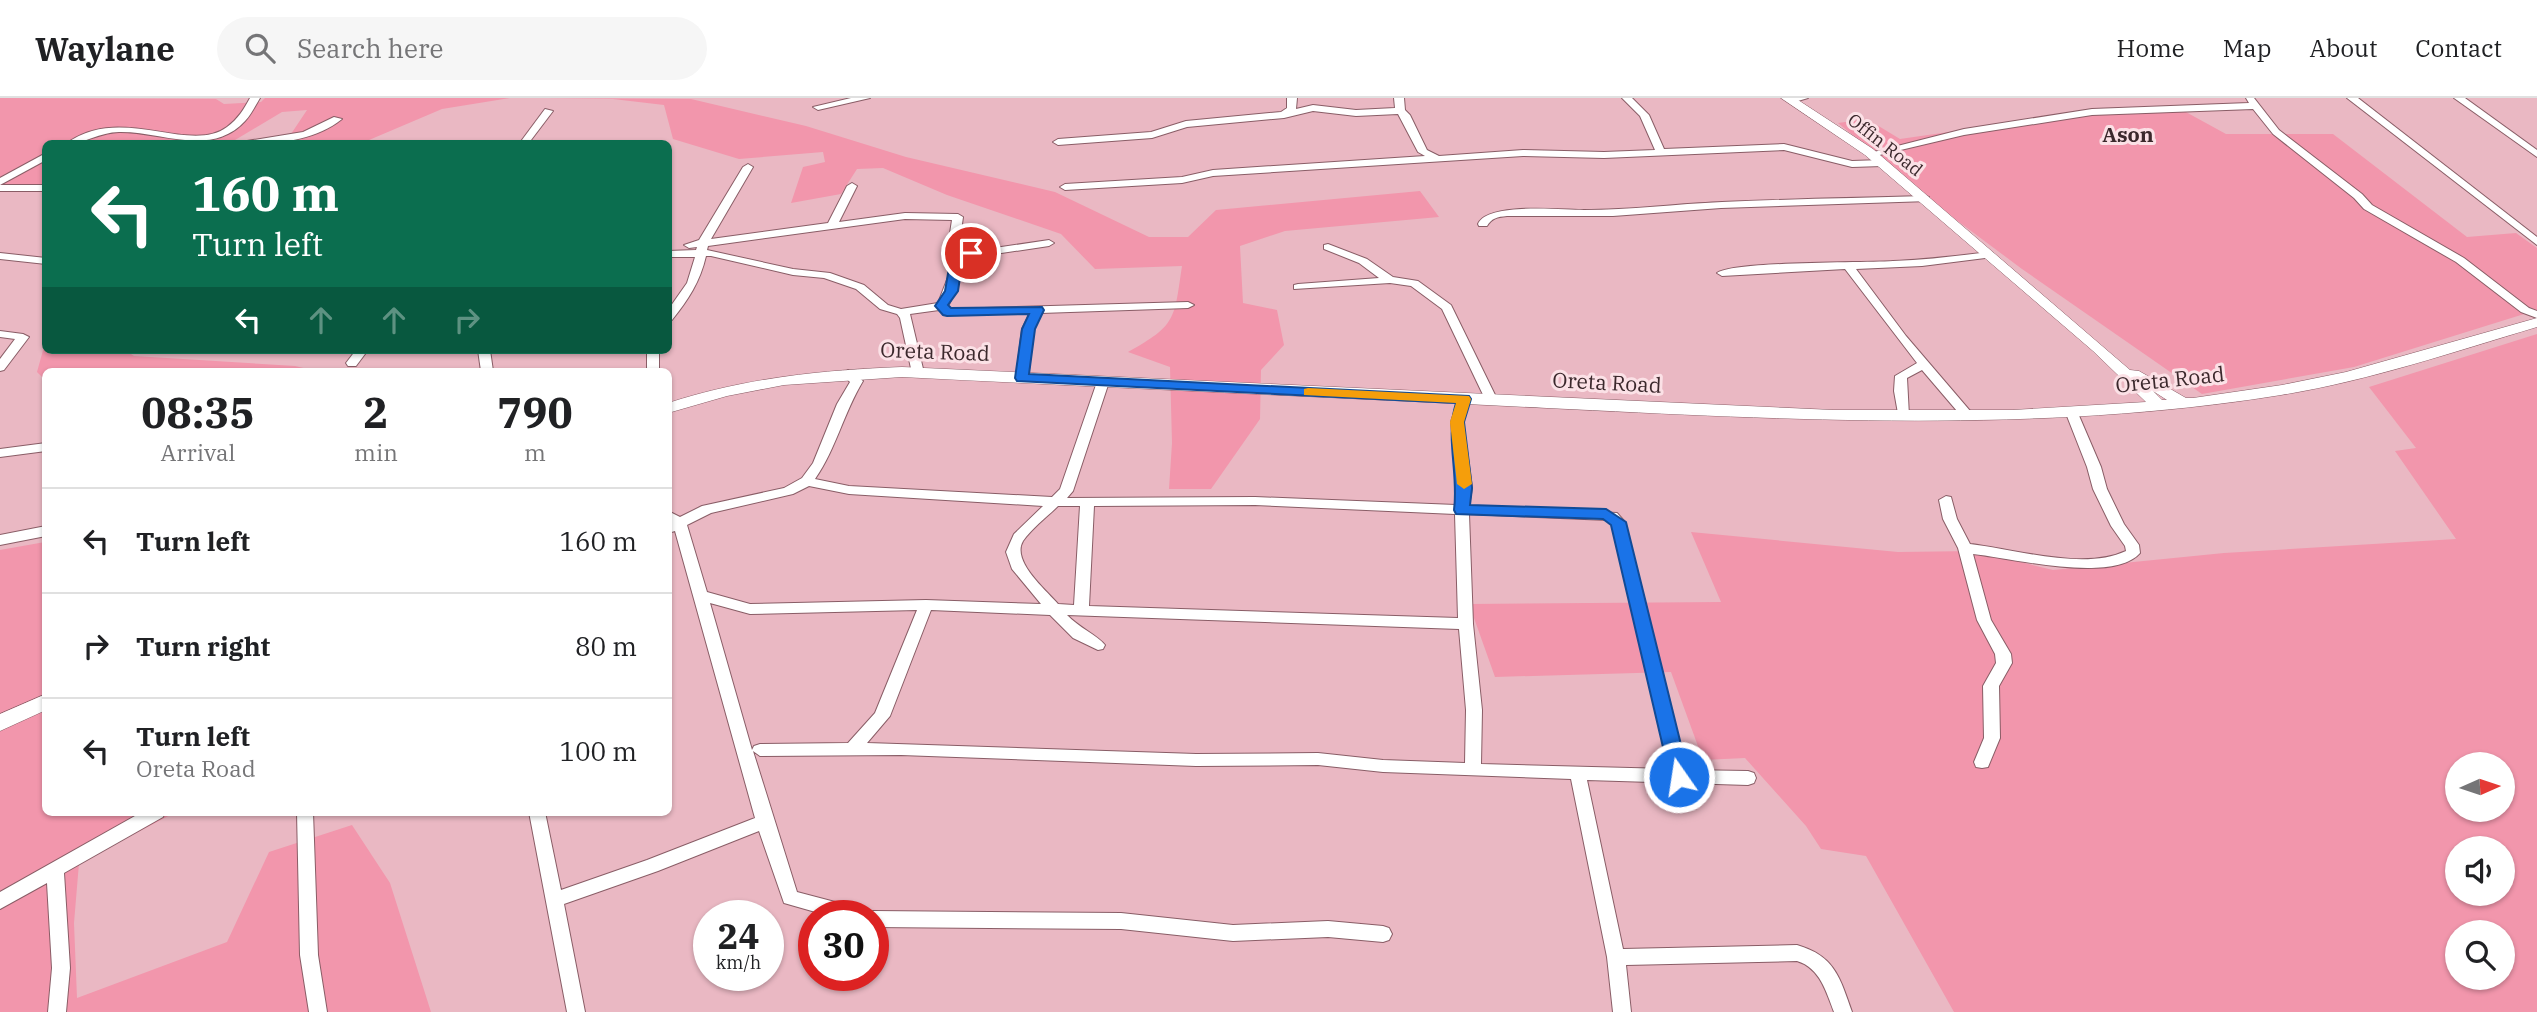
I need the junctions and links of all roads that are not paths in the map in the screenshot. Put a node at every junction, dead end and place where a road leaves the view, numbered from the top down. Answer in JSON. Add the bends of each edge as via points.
{"nodes":[{"id":1,"x":255,"y":98,"type":"edge"},
{"id":2,"x":865,"y":98,"type":"edge"},
{"id":3,"x":1292,"y":98,"type":"edge"},
{"id":4,"x":1399,"y":98,"type":"edge"},
{"id":5,"x":1627,"y":98,"type":"edge"},
{"id":6,"x":2352,"y":98,"type":"edge"},
{"id":7,"x":2459,"y":98,"type":"edge"},
{"id":8,"x":1794,"y":99,"type":"edge"},
{"id":9,"x":2252,"y":102,"type":"edge"},
{"id":10,"x":818,"y":107,"type":"dead end"},
{"id":11,"x":548,"y":111,"type":"dead end"},
{"id":12,"x":1400,"y":111,"type":"junction"},
{"id":13,"x":1284,"y":115,"type":"junction"},
{"id":14,"x":337,"y":119,"type":"dead end"},
{"id":15,"x":222,"y":134,"type":"junction"},
{"id":16,"x":78,"y":140,"type":"edge"},
{"id":17,"x":222,"y":140,"type":"edge"},
{"id":18,"x":265,"y":140,"type":"edge"},
{"id":19,"x":526,"y":140,"type":"edge"},
{"id":20,"x":1058,"y":142,"type":"dead end"},
{"id":21,"x":1660,"y":151,"type":"junction"},
{"id":22,"x":1871,"y":154,"type":"junction"},
{"id":23,"x":2537,"y":154,"type":"edge"},
{"id":24,"x":1434,"y":157,"type":"junction"},
{"id":25,"x":42,"y":158,"type":"edge"},
{"id":26,"x":1882,"y":163,"type":"junction"},
{"id":27,"x":748,"y":167,"type":"dead end"},
{"id":28,"x":0,"y":182,"type":"edge"},
{"id":29,"x":852,"y":186,"type":"dead end"},
{"id":30,"x":1065,"y":187,"type":"dead end"},
{"id":31,"x":0,"y":188,"type":"edge"},
{"id":32,"x":42,"y":188,"type":"edge"},
{"id":33,"x":1924,"y":199,"type":"junction"},
{"id":34,"x":1483,"y":224,"type":"dead end"},
{"id":35,"x":832,"y":226,"type":"junction"},
{"id":36,"x":2537,"y":242,"type":"edge"},
{"id":37,"x":1049,"y":243,"type":"dead end"},
{"id":38,"x":1328,"y":247,"type":"dead end"},
{"id":39,"x":704,"y":248,"type":"junction"},
{"id":40,"x":672,"y":251,"type":"edge"},
{"id":41,"x":1989,"y":255,"type":"junction"},
{"id":42,"x":0,"y":256,"type":"edge"},
{"id":43,"x":960,"y":257,"type":"junction"},
{"id":44,"x":42,"y":261,"type":"edge"},
{"id":45,"x":1848,"y":266,"type":"junction"},
{"id":46,"x":1722,"y":273,"type":"dead end"},
{"id":47,"x":1390,"y":280,"type":"junction"},
{"id":48,"x":1298,"y":287,"type":"dead end"},
{"id":49,"x":1188,"y":304,"type":"dead end"},
{"id":50,"x":942,"y":306,"type":"junction"},
{"id":51,"x":1037,"y":310,"type":"junction"},
{"id":52,"x":901,"y":312,"type":"junction"},
{"id":53,"x":672,"y":313,"type":"edge"},
{"id":54,"x":2537,"y":315,"type":"edge"},
{"id":55,"x":2537,"y":322,"type":"edge"},
{"id":56,"x":0,"y":334,"type":"edge"},
{"id":57,"x":359,"y":354,"type":"edge"},
{"id":58,"x":352,"y":363,"type":"dead end"},
{"id":59,"x":1924,"y":364,"type":"junction"},
{"id":60,"x":2115,"y":364,"type":"junction"},
{"id":61,"x":0,"y":367,"type":"edge"},
{"id":62,"x":918,"y":373,"type":"junction"},
{"id":63,"x":848,"y":374,"type":"junction"},
{"id":64,"x":1021,"y":378,"type":"junction"},
{"id":65,"x":1103,"y":382,"type":"junction"},
{"id":66,"x":1464,"y":399,"type":"junction"},
{"id":67,"x":1492,"y":401,"type":"junction"},
{"id":68,"x":2183,"y":403,"type":"junction"},
{"id":69,"x":2157,"y":404,"type":"junction"},
{"id":70,"x":672,"y":407,"type":"edge"},
{"id":71,"x":2071,"y":411,"type":"junction"},
{"id":72,"x":1967,"y":415,"type":"junction"},
{"id":73,"x":1903,"y":416,"type":"junction"},
{"id":74,"x":42,"y":448,"type":"edge"},
{"id":75,"x":0,"y":453,"type":"edge"},
{"id":76,"x":807,"y":481,"type":"junction"},
{"id":77,"x":1946,"y":500,"type":"dead end"},
{"id":78,"x":1057,"y":502,"type":"junction"},
{"id":79,"x":1087,"y":502,"type":"junction"},
{"id":80,"x":1462,"y":510,"type":"junction"},
{"id":81,"x":672,"y":523,"type":"edge"},
{"id":82,"x":42,"y":532,"type":"edge"},
{"id":83,"x":0,"y":540,"type":"edge"},
{"id":84,"x":1965,"y":548,"type":"junction"},
{"id":85,"x":701,"y":596,"type":"junction"},
{"id":86,"x":926,"y":605,"type":"junction"},
{"id":87,"x":1054,"y":611,"type":"junction"},
{"id":88,"x":1081,"y":611,"type":"junction"},
{"id":89,"x":1466,"y":624,"type":"junction"},
{"id":90,"x":1098,"y":645,"type":"dead end"},
{"id":91,"x":42,"y":703,"type":"edge"},
{"id":92,"x":0,"y":723,"type":"edge"},
{"id":93,"x":852,"y":749,"type":"junction"},
{"id":94,"x":760,"y":750,"type":"dead end"},
{"id":95,"x":1982,"y":762,"type":"dead end"},
{"id":96,"x":1473,"y":770,"type":"junction"},
{"id":97,"x":1578,"y":775,"type":"junction"},
{"id":98,"x":1679,"y":777,"type":"junction"},
{"id":99,"x":1748,"y":778,"type":"dead end"},
{"id":100,"x":150,"y":816,"type":"edge"},
{"id":101,"x":305,"y":816,"type":"edge"},
{"id":102,"x":538,"y":816,"type":"edge"},
{"id":103,"x":765,"y":821,"type":"junction"},
{"id":104,"x":55,"y":870,"type":"junction"},
{"id":105,"x":554,"y":900,"type":"junction"},
{"id":106,"x":798,"y":900,"type":"edge"},
{"id":107,"x":0,"y":901,"type":"edge"},
{"id":108,"x":889,"y":919,"type":"edge"},
{"id":109,"x":1383,"y":934,"type":"dead end"},
{"id":110,"x":1616,"y":957,"type":"junction"},
{"id":111,"x":57,"y":1012,"type":"edge"},
{"id":112,"x":318,"y":1012,"type":"edge"},
{"id":113,"x":576,"y":1012,"type":"edge"},
{"id":114,"x":1622,"y":1012,"type":"edge"},
{"id":115,"x":1843,"y":1012,"type":"edge"}],
"edges":[{"from":1,"to":15,"type":"street","via":[[248,112]]},
{"from":2,"to":10,"type":"street"},
{"from":3,"to":13,"type":"street","via":[[1292,108]]},
{"from":4,"to":12,"type":"street"},
{"from":5,"to":21,"type":"street","via":[[1644,115]]},
{"from":6,"to":36,"type":"street"},
{"from":7,"to":23,"type":"street"},
{"from":8,"to":22,"type":"street","name":"Offin Road"},
{"from":9,"to":22,"type":"street","via":[[2081,114],[1964,132]]},
{"from":9,"to":54,"type":"street","via":[[2276,132],[2368,207],[2460,260]]},
{"from":11,"to":19,"type":"street"},
{"from":12,"to":13,"type":"street","via":[[1356,113],[1313,108]]},
{"from":12,"to":24,"type":"street","via":[[1423,152]]},
{"from":13,"to":20,"type":"street","via":[[1186,124],[1152,135]]},
{"from":14,"to":18,"type":"street","via":[[304,135]]},
{"from":15,"to":16,"type":"street","via":[[199,139],[112,129]]},
{"from":15,"to":17,"type":"street"},
{"from":21,"to":24,"type":"street"},
{"from":21,"to":26,"type":"street","via":[[1794,147],[1852,164]]},
{"from":22,"to":26,"type":"street","name":"Offin Road"},
{"from":24,"to":30,"type":"street"},
{"from":25,"to":28,"type":"street"},
{"from":26,"to":33,"type":"street","name":"Offin Road"},
{"from":27,"to":39,"type":"street"},
{"from":29,"to":35,"type":"street"},
{"from":31,"to":32,"type":"street"},
{"from":33,"to":34,"type":"street","via":[[1519,213],[1493,215]]},
{"from":33,"to":41,"type":"street","name":"Offin Road"},
{"from":35,"to":39,"type":"street"},
{"from":35,"to":43,"type":"street","via":[[905,216],[958,217],[952,253]]},
{"from":37,"to":43,"type":"street"},
{"from":38,"to":47,"type":"street","via":[[1363,261]]},
{"from":39,"to":40,"type":"street"},
{"from":39,"to":52,"type":"street","via":[[793,272],[826,275],[860,287],[884,307]]},
{"from":39,"to":53,"type":"street","via":[[695,282]]},
{"from":41,"to":45,"type":"street","via":[[1949,262]]},
{"from":41,"to":60,"type":"street","name":"Offin Road"},
{"from":42,"to":44,"type":"street"},
{"from":43,"to":50,"type":"street","via":[[952,291]]},
{"from":45,"to":46,"type":"street","via":[[1798,265]]},
{"from":45,"to":59,"type":"street"},
{"from":47,"to":48,"type":"street"},
{"from":47,"to":67,"type":"street","via":[[1414,283],[1445,304]]},
{"from":49,"to":51,"type":"street"},
{"from":50,"to":51,"type":"street","via":[[947,312]]},
{"from":50,"to":52,"type":"street"},
{"from":51,"to":64,"type":"street","via":[[1028,329]]},
{"from":52,"to":62,"type":"street"},
{"from":55,"to":68,"type":"street","name":"Oreta Road","via":[[2395,366],[2285,390]]},
{"from":56,"to":61,"type":"street","via":[[23,337]]},
{"from":57,"to":58,"type":"street"},
{"from":59,"to":72,"type":"street"},
{"from":59,"to":73,"type":"street","via":[[1901,376]]},
{"from":60,"to":68,"type":"street"},
{"from":60,"to":69,"type":"street"},
{"from":62,"to":63,"type":"street","name":"Oreta Road"},
{"from":62,"to":64,"type":"street","name":"Oreta Road"},
{"from":63,"to":70,"type":"street","name":"Oreta Road","via":[[752,385]]},
{"from":63,"to":76,"type":"street","via":[[857,381]]},
{"from":64,"to":65,"type":"street","name":"Oreta Road"},
{"from":65,"to":66,"type":"street","name":"Oreta Road"},
{"from":65,"to":78,"type":"street","via":[[1066,491]]},
{"from":66,"to":67,"type":"street","name":"Oreta Road"},
{"from":66,"to":80,"type":"street","via":[[1457,422],[1465,488]]},
{"from":67,"to":73,"type":"street","name":"Oreta Road","via":[[1749,414]]},
{"from":68,"to":69,"type":"street","name":"Oreta Road"},
{"from":69,"to":71,"type":"street","name":"Oreta Road"},
{"from":71,"to":72,"type":"street","name":"Oreta Road"},
{"from":71,"to":84,"type":"street","via":[[2100,489],[2133,553],[2107,561],[2063,562]]},
{"from":72,"to":73,"type":"street","name":"Oreta Road"},
{"from":74,"to":75,"type":"street"},
{"from":76,"to":78,"type":"street","via":[[849,490]]},
{"from":76,"to":81,"type":"street","via":[[788,491],[707,509]]},
{"from":77,"to":84,"type":"street"},
{"from":78,"to":79,"type":"street"},
{"from":78,"to":87,"type":"street","via":[[1015,542],[1013,558]]},
{"from":79,"to":80,"type":"street","via":[[1255,501]]},
{"from":79,"to":88,"type":"street"},
{"from":80,"to":89,"type":"street"},
{"from":80,"to":98,"type":"street","via":[[1606,514],[1618,522]]},
{"from":81,"to":85,"type":"street"},
{"from":82,"to":83,"type":"street"},
{"from":84,"to":95,"type":"street","via":[[1984,620],[2004,663],[1991,686],[1992,738]]},
{"from":85,"to":86,"type":"street","via":[[750,609]]},
{"from":85,"to":103,"type":"street"},
{"from":86,"to":87,"type":"street"},
{"from":86,"to":93,"type":"street","via":[[882,716]]},
{"from":87,"to":88,"type":"street"},
{"from":87,"to":90,"type":"street","via":[[1072,630]]},
{"from":88,"to":89,"type":"street"},
{"from":89,"to":96,"type":"street","via":[[1474,710]]},
{"from":91,"to":92,"type":"street"},
{"from":93,"to":94,"type":"street"},
{"from":93,"to":96,"type":"street","via":[[1196,760],[1318,759]]},
{"from":96,"to":97,"type":"street"},
{"from":97,"to":98,"type":"street"},
{"from":97,"to":110,"type":"street"},
{"from":98,"to":99,"type":"street"},
{"from":100,"to":104,"type":"street"},
{"from":101,"to":112,"type":"street","via":[[309,955]]},
{"from":102,"to":105,"type":"street"},
{"from":103,"to":105,"type":"street"},
{"from":103,"to":106,"type":"street","via":[[790,898]]},
{"from":104,"to":107,"type":"street"},
{"from":104,"to":111,"type":"street","via":[[61,968]]},
{"from":105,"to":113,"type":"street"},
{"from":108,"to":109,"type":"street","via":[[1121,921],[1233,933],[1328,929]]},
{"from":110,"to":114,"type":"street"},
{"from":110,"to":115,"type":"street","via":[[1797,953],[1808,956],[1829,974]]}]}
